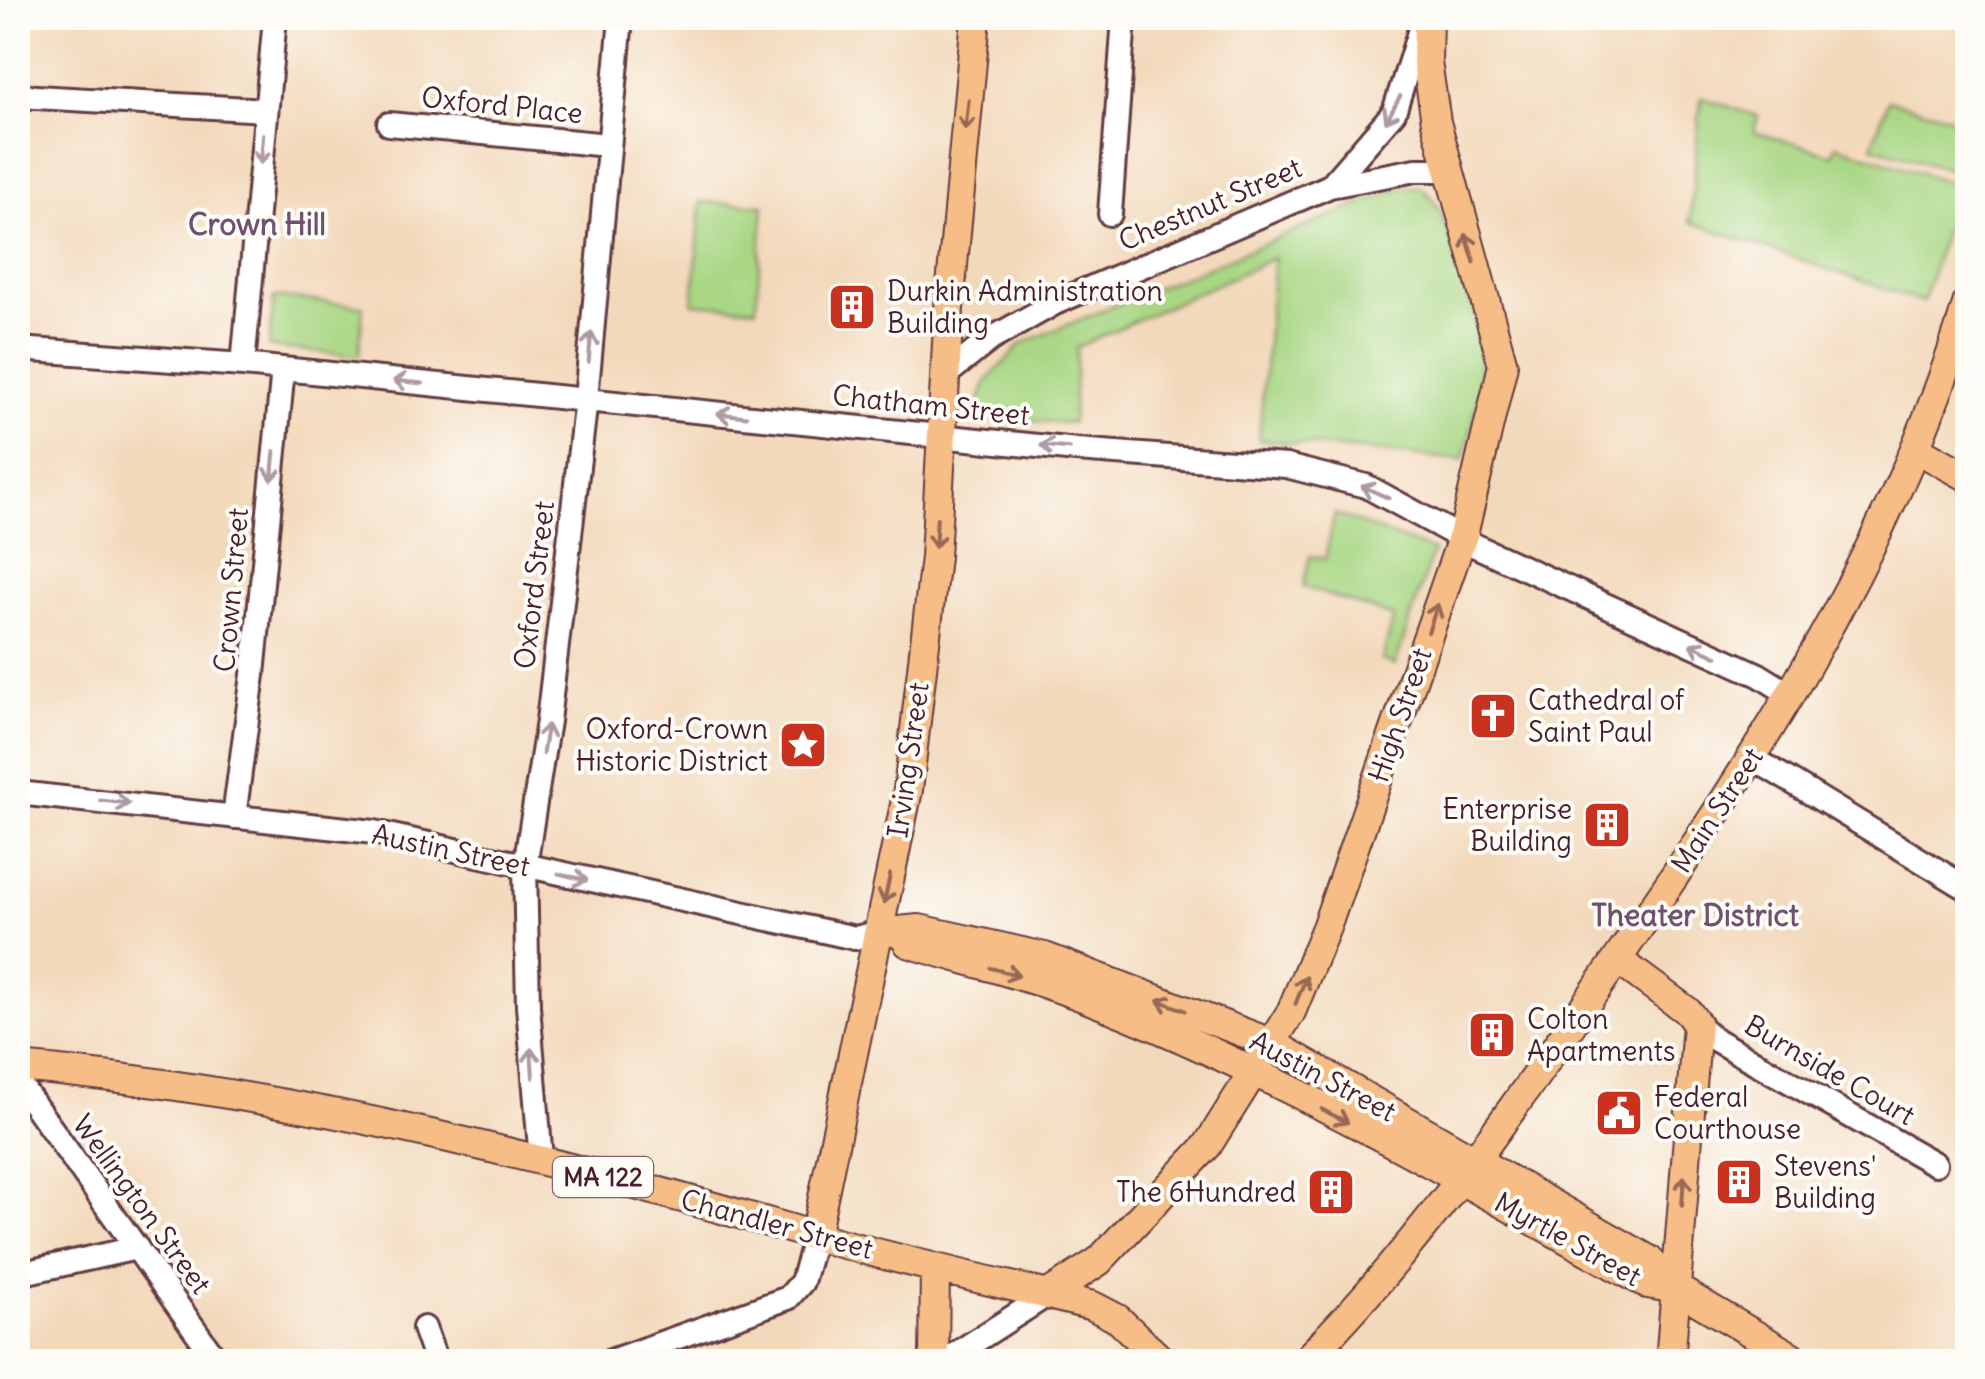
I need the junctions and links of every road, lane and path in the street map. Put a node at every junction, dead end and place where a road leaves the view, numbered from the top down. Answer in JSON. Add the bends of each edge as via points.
{"nodes":[{"id":1,"x":274,"y":18,"type":"edge"},
{"id":2,"x":620,"y":18,"type":"edge"},
{"id":3,"x":976,"y":18,"type":"edge"},
{"id":4,"x":1124,"y":18,"type":"edge"},
{"id":5,"x":1426,"y":18,"type":"edge"},
{"id":6,"x":18,"y":96,"type":"edge"},
{"id":7,"x":266,"y":110,"type":"junction"},
{"id":8,"x":389,"y":124,"type":"dead end"},
{"id":9,"x":608,"y":145,"type":"junction"},
{"id":10,"x":1448,"y":170,"type":"junction"},
{"id":11,"x":1330,"y":186,"type":"junction"},
{"id":12,"x":1110,"y":214,"type":"dead end"},
{"id":13,"x":1968,"y":301,"type":"edge"},
{"id":14,"x":18,"y":349,"type":"edge"},
{"id":15,"x":243,"y":365,"type":"junction"},
{"id":16,"x":283,"y":369,"type":"junction"},
{"id":17,"x":944,"y":376,"type":"junction"},
{"id":18,"x":586,"y":399,"type":"junction"},
{"id":19,"x":940,"y":436,"type":"junction"},
{"id":20,"x":1914,"y":448,"type":"junction"},
{"id":21,"x":1968,"y":478,"type":"edge"},
{"id":22,"x":1463,"y":535,"type":"junction"},
{"id":23,"x":1791,"y":694,"type":"junction"},
{"id":24,"x":1751,"y":757,"type":"junction"},
{"id":25,"x":18,"y":793,"type":"edge"},
{"id":26,"x":234,"y":817,"type":"junction"},
{"id":27,"x":526,"y":866,"type":"junction"},
{"id":28,"x":1968,"y":889,"type":"edge"},
{"id":29,"x":878,"y":934,"type":"junction"},
{"id":30,"x":1618,"y":960,"type":"junction"},
{"id":31,"x":1697,"y":1024,"type":"junction"},
{"id":32,"x":1271,"y":1043,"type":"junction"},
{"id":33,"x":18,"y":1068,"type":"edge"},
{"id":34,"x":1252,"y":1074,"type":"junction"},
{"id":35,"x":18,"y":1082,"type":"edge"},
{"id":36,"x":541,"y":1160,"type":"junction"},
{"id":37,"x":1935,"y":1164,"type":"dead end"},
{"id":38,"x":1468,"y":1170,"type":"junction"},
{"id":39,"x":815,"y":1236,"type":"junction"},
{"id":40,"x":137,"y":1248,"type":"junction"},
{"id":41,"x":936,"y":1268,"type":"junction"},
{"id":42,"x":18,"y":1274,"type":"edge"},
{"id":43,"x":1677,"y":1289,"type":"junction"},
{"id":44,"x":1047,"y":1295,"type":"junction"},
{"id":45,"x":424,"y":1328,"type":"dead end"},
{"id":46,"x":218,"y":1362,"type":"edge"},
{"id":47,"x":436,"y":1362,"type":"edge"},
{"id":48,"x":608,"y":1362,"type":"edge"},
{"id":49,"x":934,"y":1362,"type":"edge"},
{"id":50,"x":943,"y":1362,"type":"edge"},
{"id":51,"x":1163,"y":1362,"type":"edge"},
{"id":52,"x":1304,"y":1362,"type":"edge"},
{"id":53,"x":1670,"y":1362,"type":"edge"},
{"id":54,"x":1801,"y":1362,"type":"edge"}],
"edges":[{"from":1,"to":7,"type":"street"},
{"from":2,"to":9,"type":"street","name":"Oxford Street"},
{"from":3,"to":17,"type":"main road","name":"Irving Street","one_way":true},
{"from":4,"to":12,"type":"street"},
{"from":5,"to":10,"type":"main road","name":"High Street","via":[[1427,62]]},
{"from":5,"to":11,"type":"street","name":"Chestnut Street","one_way":true,"via":[[1394,112]]},
{"from":6,"to":7,"type":"street"},
{"from":7,"to":15,"type":"street","one_way":true},
{"from":8,"to":9,"type":"street","name":"Oxford Place"},
{"from":18,"to":9,"type":"street","name":"Oxford Street","one_way":true},
{"from":10,"to":11,"type":"street"},
{"from":22,"to":10,"type":"main road","name":"High Street","one_way":true,"via":[[1503,366]]},
{"from":11,"to":17,"type":"street","name":"Chestnut Street","via":[[1055,303],[991,339]]},
{"from":13,"to":20,"type":"main road","name":"Main Street"},
{"from":14,"to":15,"type":"street","name":"Chatham Street"},
{"from":15,"to":16,"type":"street","name":"Chatham Street"},
{"from":18,"to":16,"type":"street","name":"Chatham Street","one_way":true},
{"from":16,"to":26,"type":"street","name":"Crown Street","one_way":true},
{"from":17,"to":19,"type":"main road","name":"Irving Street"},
{"from":19,"to":18,"type":"street","name":"Chatham Street","one_way":true},
{"from":27,"to":18,"type":"street","name":"Oxford Street","one_way":true},
{"from":22,"to":19,"type":"street","name":"Chatham Street","one_way":true,"via":[[1366,486],[1286,466]]},
{"from":19,"to":29,"type":"main road","name":"Irving Street","one_way":true,"via":[[935,557],[908,790]]},
{"from":20,"to":21,"type":"main road"},
{"from":20,"to":23,"type":"main road","name":"Main Street"},
{"from":23,"to":22,"type":"street","name":"Chatham Street","one_way":true},
{"from":32,"to":22,"type":"main road","name":"High Street","one_way":true,"via":[[1327,925]]},
{"from":23,"to":24,"type":"main road","name":"Main Street"},
{"from":24,"to":28,"type":"street"},
{"from":24,"to":30,"type":"main road","name":"Main Street"},
{"from":25,"to":26,"type":"street","name":"Austin Street","one_way":true},
{"from":26,"to":27,"type":"street","name":"Austin Street","via":[[374,832]]},
{"from":27,"to":29,"type":"street","name":"Austin Street","one_way":true,"via":[[856,938]]},
{"from":36,"to":27,"type":"street","name":"Oxford Street","one_way":true,"via":[[528,1006]]},
{"from":32,"to":29,"type":"main road","name":"Austin Street","one_way":true,"via":[[1045,957],[920,929]]},
{"from":29,"to":34,"type":"main road","name":"Austin Street","one_way":true,"via":[[1083,997]]},
{"from":29,"to":39,"type":"main road","name":"Irving Street"},
{"from":30,"to":31,"type":"main road"},
{"from":30,"to":38,"type":"main road","name":"Main Street"},
{"from":31,"to":37,"type":"street","name":"Burnside Court"},
{"from":43,"to":31,"type":"main road","one_way":true},
{"from":32,"to":34,"type":"main road","name":"High Street"},
{"from":32,"to":38,"type":"main road","name":"Austin Street"},
{"from":33,"to":36,"type":"main road","name":"Chandler Street","number":"MA 122","via":[[252,1096]]},
{"from":34,"to":38,"type":"main road","name":"Austin Street","one_way":true},
{"from":34,"to":44,"type":"main road","name":"High Street","via":[[1207,1146],[1100,1262]]},
{"from":35,"to":40,"type":"street","name":"Wellington Street"},
{"from":36,"to":39,"type":"main road","name":"Chandler Street","number":"MA 122"},
{"from":38,"to":43,"type":"main road","name":"Myrtle Street","via":[[1647,1284]]},
{"from":38,"to":52,"type":"main road","name":"Main Street"},
{"from":39,"to":41,"type":"main road","name":"Chandler Street","number":"MA 122"},
{"from":39,"to":48,"type":"street","name":"Irving Street","via":[[802,1282],[788,1298]]},
{"from":40,"to":42,"type":"street"},
{"from":40,"to":46,"type":"street","name":"Wellington Street"},
{"from":41,"to":44,"type":"main road","name":"Chandler Street","number":"MA 122"},
{"from":41,"to":49,"type":"main road"},
{"from":43,"to":53,"type":"main road"},
{"from":43,"to":54,"type":"main road","name":"Myrtle Street"},
{"from":44,"to":50,"type":"street"},
{"from":44,"to":51,"type":"main road","name":"Chandler Street","number":"MA 122","via":[[1118,1319]]},
{"from":45,"to":47,"type":"street"}]}
